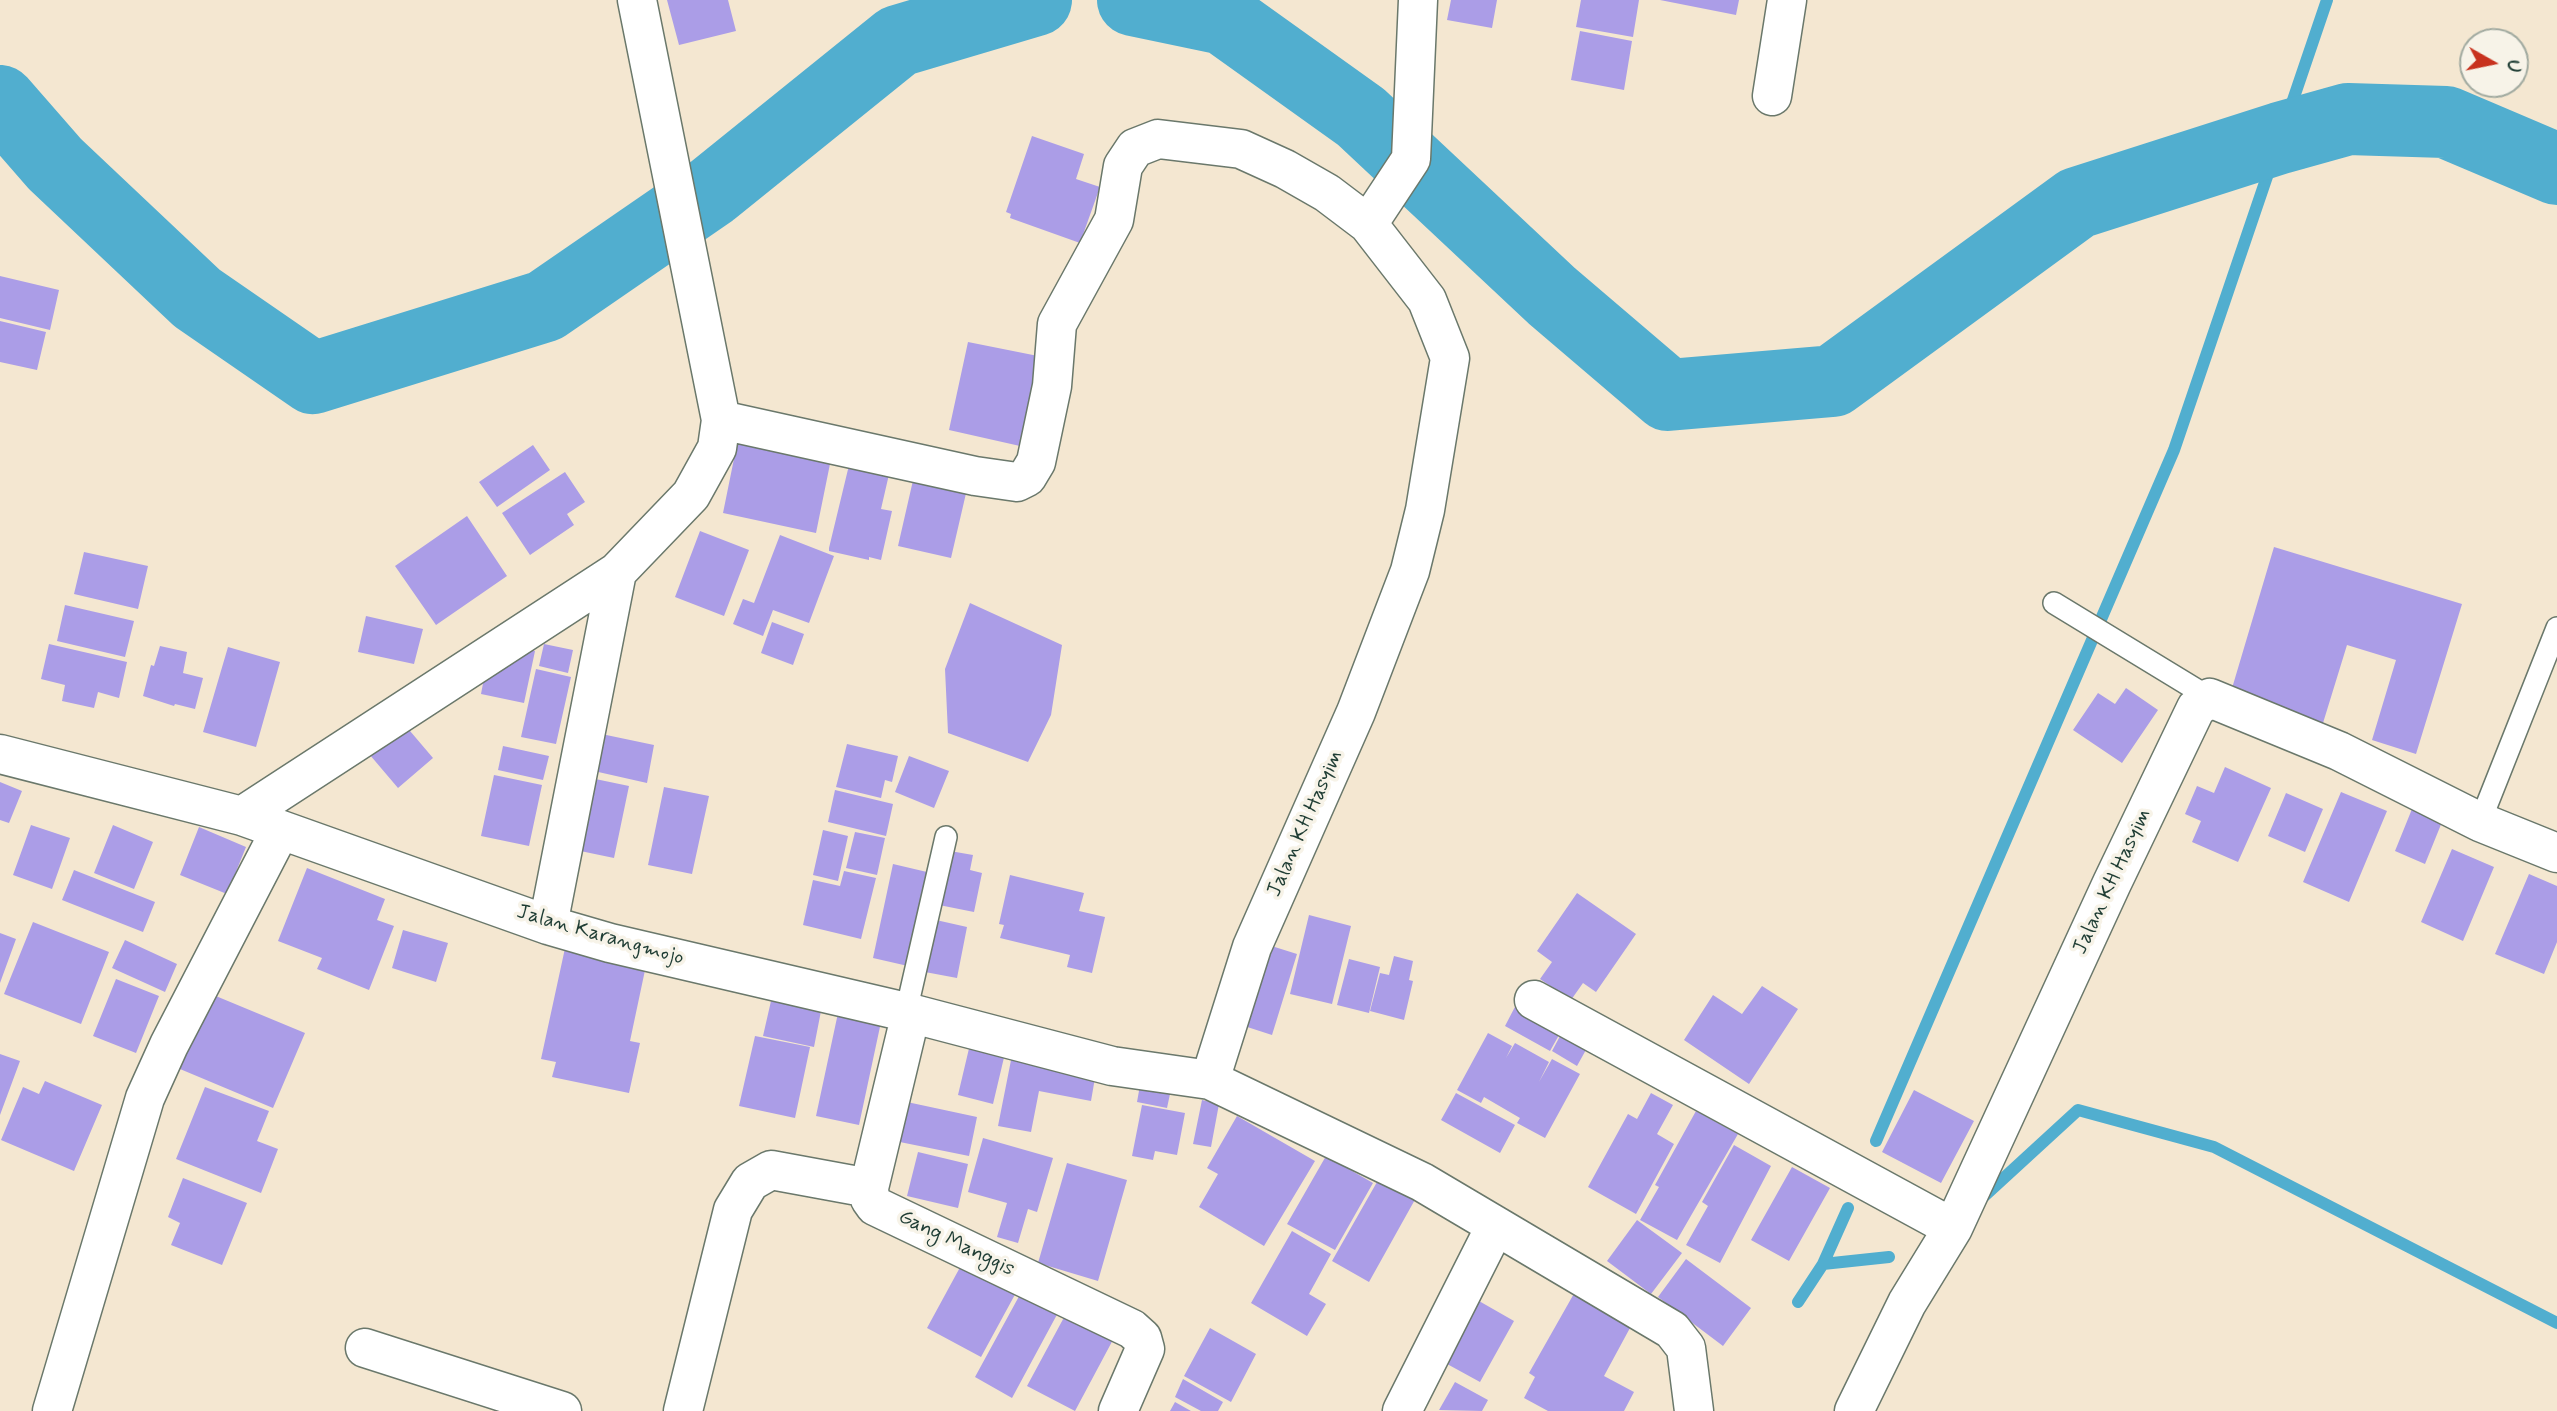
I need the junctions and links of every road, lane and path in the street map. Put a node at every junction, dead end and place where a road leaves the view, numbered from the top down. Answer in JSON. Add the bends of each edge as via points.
{"nodes":[{"id":1,"x":637,"y":0,"type":"edge"},
{"id":2,"x":1418,"y":0,"type":"edge"},
{"id":3,"x":1787,"y":0,"type":"edge"},
{"id":4,"x":1772,"y":96,"type":"dead end"},
{"id":5,"x":1372,"y":219,"type":"junction"},
{"id":6,"x":721,"y":420,"type":"junction"},
{"id":7,"x":617,"y":572,"type":"junction"},
{"id":8,"x":2054,"y":603,"type":"dead end"},
{"id":9,"x":2557,"y":628,"type":"edge"},
{"id":10,"x":2210,"y":698,"type":"junction"},
{"id":11,"x":0,"y":754,"type":"edge"},
{"id":12,"x":242,"y":816,"type":"junction"},
{"id":13,"x":2480,"y":822,"type":"junction"},
{"id":14,"x":280,"y":831,"type":"junction"},
{"id":15,"x":946,"y":837,"type":"dead end"},
{"id":16,"x":2557,"y":853,"type":"edge"},
{"id":17,"x":548,"y":925,"type":"junction"},
{"id":18,"x":1534,"y":1000,"type":"dead end"},
{"id":19,"x":908,"y":1013,"type":"junction"},
{"id":20,"x":1210,"y":1080,"type":"junction"},
{"id":21,"x":869,"y":1188,"type":"junction"},
{"id":22,"x":1495,"y":1227,"type":"junction"},
{"id":23,"x":1953,"y":1228,"type":"junction"},
{"id":24,"x":365,"y":1348,"type":"dead end"},
{"id":25,"x":52,"y":1411,"type":"edge"},
{"id":26,"x":562,"y":1411,"type":"edge"},
{"id":27,"x":683,"y":1411,"type":"edge"},
{"id":28,"x":1119,"y":1411,"type":"edge"},
{"id":29,"x":1402,"y":1411,"type":"edge"},
{"id":30,"x":1694,"y":1411,"type":"edge"},
{"id":31,"x":1854,"y":1411,"type":"edge"}],
"edges":[{"from":1,"to":6,"type":"street"},
{"from":2,"to":5,"type":"street","via":[[1411,159]]},
{"from":3,"to":4,"type":"street"},
{"from":5,"to":6,"type":"street","name":"Jalan KH Hasyim","via":[[1241,149],[1157,139],[1135,148],[1123,166],[1114,219],[1057,324],[1052,386],[1036,462],[1027,477],[1017,482]]},
{"from":5,"to":20,"type":"street","name":"Jalan KH Hasyim","via":[[1427,300],[1450,358],[1427,498],[1410,571],[1356,712],[1252,947]]},
{"from":6,"to":7,"type":"street","via":[[717,447],[691,495]]},
{"from":7,"to":12,"type":"street"},
{"from":7,"to":17,"type":"street"},
{"from":8,"to":10,"type":"lane"},
{"from":9,"to":13,"type":"lane"},
{"from":10,"to":13,"type":"street","via":[[2339,751]]},
{"from":10,"to":23,"type":"street","name":"Jalan KH Hasyim","via":[[2196,708],[2190,720]]},
{"from":11,"to":12,"type":"street","name":"Jalan Karangmojo"},
{"from":12,"to":14,"type":"street","name":"Jalan Karangmojo"},
{"from":13,"to":16,"type":"street"},
{"from":14,"to":17,"type":"street","name":"Jalan Karangmojo"},
{"from":14,"to":25,"type":"street","via":[[150,1085]]},
{"from":15,"to":19,"type":"lane"},
{"from":17,"to":19,"type":"street","name":"Jalan Karangmojo"},
{"from":18,"to":23,"type":"street"},
{"from":19,"to":20,"type":"street","name":"Jalan Karangmojo","via":[[1112,1066]]},
{"from":19,"to":21,"type":"street"},
{"from":20,"to":22,"type":"street","via":[[1422,1182]]},
{"from":21,"to":27,"type":"street","via":[[771,1170],[750,1182],[733,1210]]},
{"from":21,"to":28,"type":"street","name":"Gang Manggis","via":[[875,1206],[1132,1329],[1145,1349]]},
{"from":22,"to":29,"type":"street"},
{"from":22,"to":30,"type":"street","via":[[1672,1331],[1686,1348]]},
{"from":23,"to":31,"type":"street","name":"Jalan KH Hasyim","via":[[1907,1303]]},
{"from":24,"to":26,"type":"street"}]}
